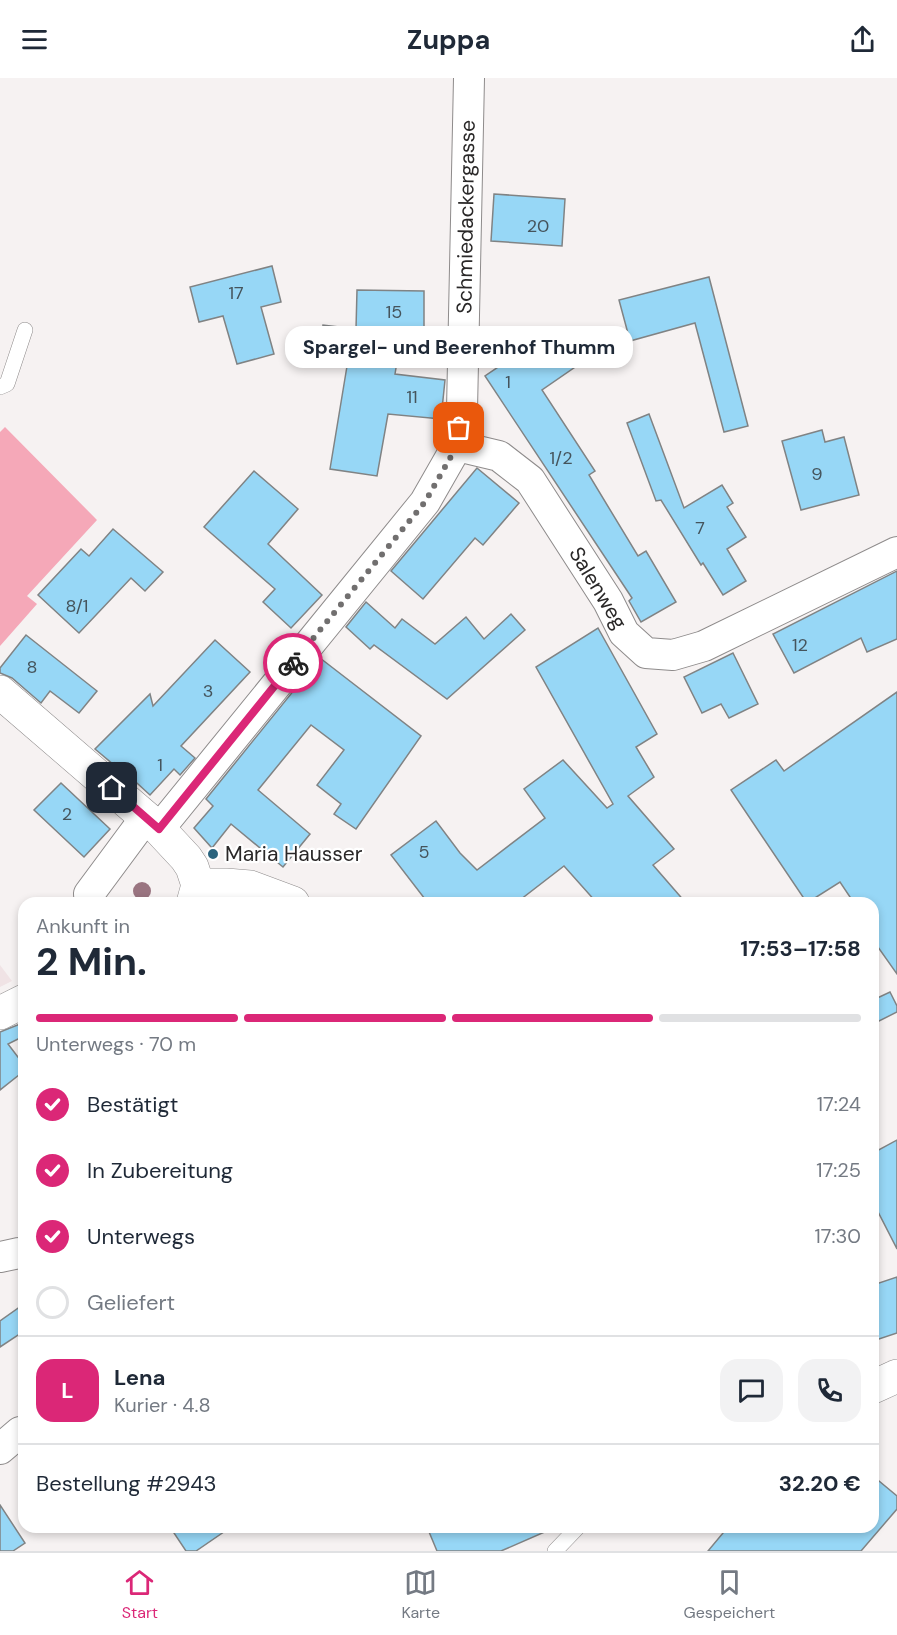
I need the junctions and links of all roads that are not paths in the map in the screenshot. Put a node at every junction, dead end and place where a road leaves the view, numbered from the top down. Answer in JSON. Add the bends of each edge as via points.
{"nodes":[{"id":1,"x":469,"y":78,"type":"edge"},
{"id":2,"x":25,"y":330,"type":"dead end"},
{"id":3,"x":0,"y":387,"type":"edge"},
{"id":4,"x":457,"y":446,"type":"junction"},
{"id":5,"x":897,"y":552,"type":"edge"},
{"id":6,"x":0,"y":692,"type":"edge"},
{"id":7,"x":152,"y":823,"type":"junction"},
{"id":8,"x":196,"y":894,"type":"edge"},
{"id":9,"x":89,"y":897,"type":"edge"},
{"id":10,"x":277,"y":897,"type":"edge"},
{"id":11,"x":18,"y":1004,"type":"edge"},
{"id":12,"x":0,"y":1013,"type":"edge"},
{"id":13,"x":897,"y":1376,"type":"edge"},
{"id":14,"x":879,"y":1384,"type":"edge"},
{"id":15,"x":572,"y":1533,"type":"edge"},
{"id":16,"x":555,"y":1551,"type":"edge"}],
"edges":[{"from":1,"to":4,"type":"street","name":"Schmiedackergasse","via":[[462,410]]},
{"from":2,"to":3,"type":"lane","via":[[8,384]]},
{"from":4,"to":5,"type":"street","name":"Salenweg","via":[[499,456],[531,480],[624,633],[646,653],[673,654],[704,646]]},
{"from":4,"to":7,"type":"street","name":"Schmiedackergasse","via":[[425,502]]},
{"from":6,"to":7,"type":"street"},
{"from":7,"to":8,"type":"street","via":[[186,858],[194,871]]},
{"from":7,"to":9,"type":"street","name":"Schmiedackergasse"},
{"from":8,"to":10,"type":"street","via":[[226,885],[250,887]]},
{"from":11,"to":12,"type":"street"},
{"from":13,"to":14,"type":"street"},
{"from":15,"to":16,"type":"lane"}]}
